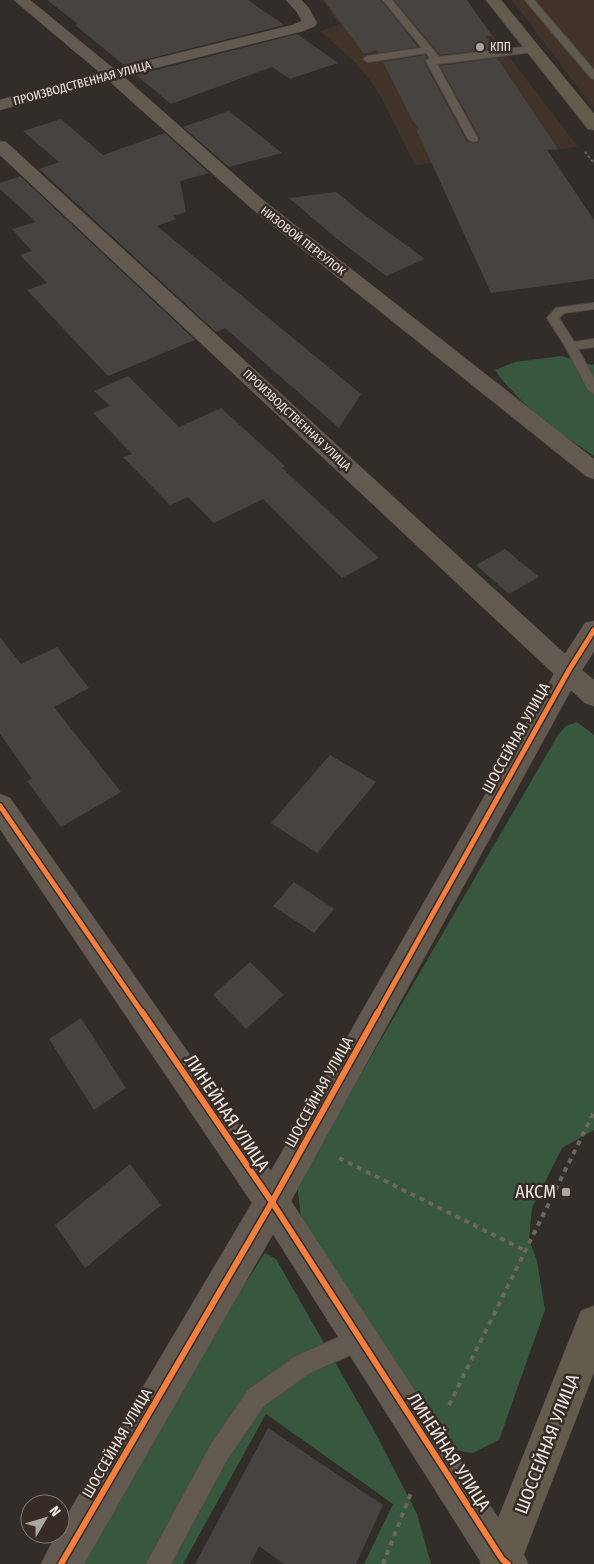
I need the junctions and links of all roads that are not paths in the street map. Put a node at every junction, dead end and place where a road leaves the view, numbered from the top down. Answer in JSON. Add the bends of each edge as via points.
{"nodes":[{"id":1,"x":21,"y":0,"type":"edge"},
{"id":2,"x":293,"y":0,"type":"edge"},
{"id":3,"x":387,"y":0,"type":"edge"},
{"id":4,"x":493,"y":0,"type":"edge"},
{"id":5,"x":529,"y":0,"type":"edge"},
{"id":6,"x":532,"y":49,"type":"junction"},
{"id":7,"x":428,"y":50,"type":"junction"},
{"id":8,"x":368,"y":59,"type":"dead end"},
{"id":9,"x":437,"y":61,"type":"junction"},
{"id":10,"x":111,"y":74,"type":"junction"},
{"id":11,"x":594,"y":76,"type":"edge"},
{"id":12,"x":0,"y":105,"type":"edge"},
{"id":13,"x":594,"y":125,"type":"edge"},
{"id":14,"x":473,"y":139,"type":"dead end"},
{"id":15,"x":0,"y":146,"type":"edge"},
{"id":16,"x":594,"y":306,"type":"edge"},
{"id":17,"x":594,"y":343,"type":"edge"},
{"id":18,"x":571,"y":346,"type":"junction"},
{"id":19,"x":594,"y":390,"type":"edge"},
{"id":20,"x":594,"y":471,"type":"edge"},
{"id":21,"x":594,"y":630,"type":"edge"},
{"id":22,"x":569,"y":670,"type":"junction"},
{"id":23,"x":594,"y":696,"type":"edge"},
{"id":24,"x":0,"y":806,"type":"edge"},
{"id":25,"x":272,"y":1202,"type":"junction"},
{"id":26,"x":594,"y":1324,"type":"edge"},
{"id":27,"x":360,"y":1339,"type":"junction"},
{"id":28,"x":503,"y":1562,"type":"edge"},
{"id":29,"x":61,"y":1564,"type":"edge"},
{"id":30,"x":158,"y":1564,"type":"edge"}],
"edges":[{"from":1,"to":10,"type":"street","name":"НИЗОВОЙ ПЕРЕУЛОК"},
{"from":2,"to":10,"type":"street","name":"ПРОИЗВОДСТВЕННАЯ УЛИЦА","via":[[310,23]]},
{"from":3,"to":7,"type":"lane"},
{"from":4,"to":6,"type":"main road"},
{"from":5,"to":11,"type":"lane"},
{"from":6,"to":9,"type":"lane"},
{"from":6,"to":13,"type":"main road"},
{"from":7,"to":8,"type":"lane"},
{"from":7,"to":9,"type":"lane"},
{"from":9,"to":14,"type":"lane","via":[[431,61]]},
{"from":10,"to":12,"type":"street","name":"ПРОИЗВОДСТВЕННАЯ УЛИЦА"},
{"from":10,"to":20,"type":"street","name":"НИЗОВОЙ ПЕРЕУЛОК","via":[[257,204]]},
{"from":15,"to":22,"type":"street","name":"ПРОИЗВОДСТВЕННАЯ УЛИЦА"},
{"from":16,"to":18,"type":"lane","via":[[560,310],[552,318]]},
{"from":17,"to":18,"type":"lane"},
{"from":18,"to":19,"type":"lane"},
{"from":21,"to":22,"type":"street","name":"ШОССЕЙНАЯ УЛИЦА"},
{"from":22,"to":23,"type":"street","name":"ПРОИЗВОДСТВЕННАЯ УЛИЦА"},
{"from":22,"to":25,"type":"street","name":"ШОССЕЙНАЯ УЛИЦА"},
{"from":24,"to":25,"type":"street","name":"ЛИНЕЙНАЯ УЛИЦА"},
{"from":25,"to":27,"type":"street","name":"ЛИНЕЙНАЯ УЛИЦА"},
{"from":25,"to":29,"type":"street","name":"ШОССЕЙНАЯ УЛИЦА"},
{"from":26,"to":28,"type":"main road","name":"ШОССЕЙНАЯ УЛИЦА"},
{"from":27,"to":28,"type":"street","name":"ЛИНЕЙНАЯ УЛИЦА"},
{"from":27,"to":30,"type":"lane","via":[[302,1365],[256,1398],[219,1452]]}]}
